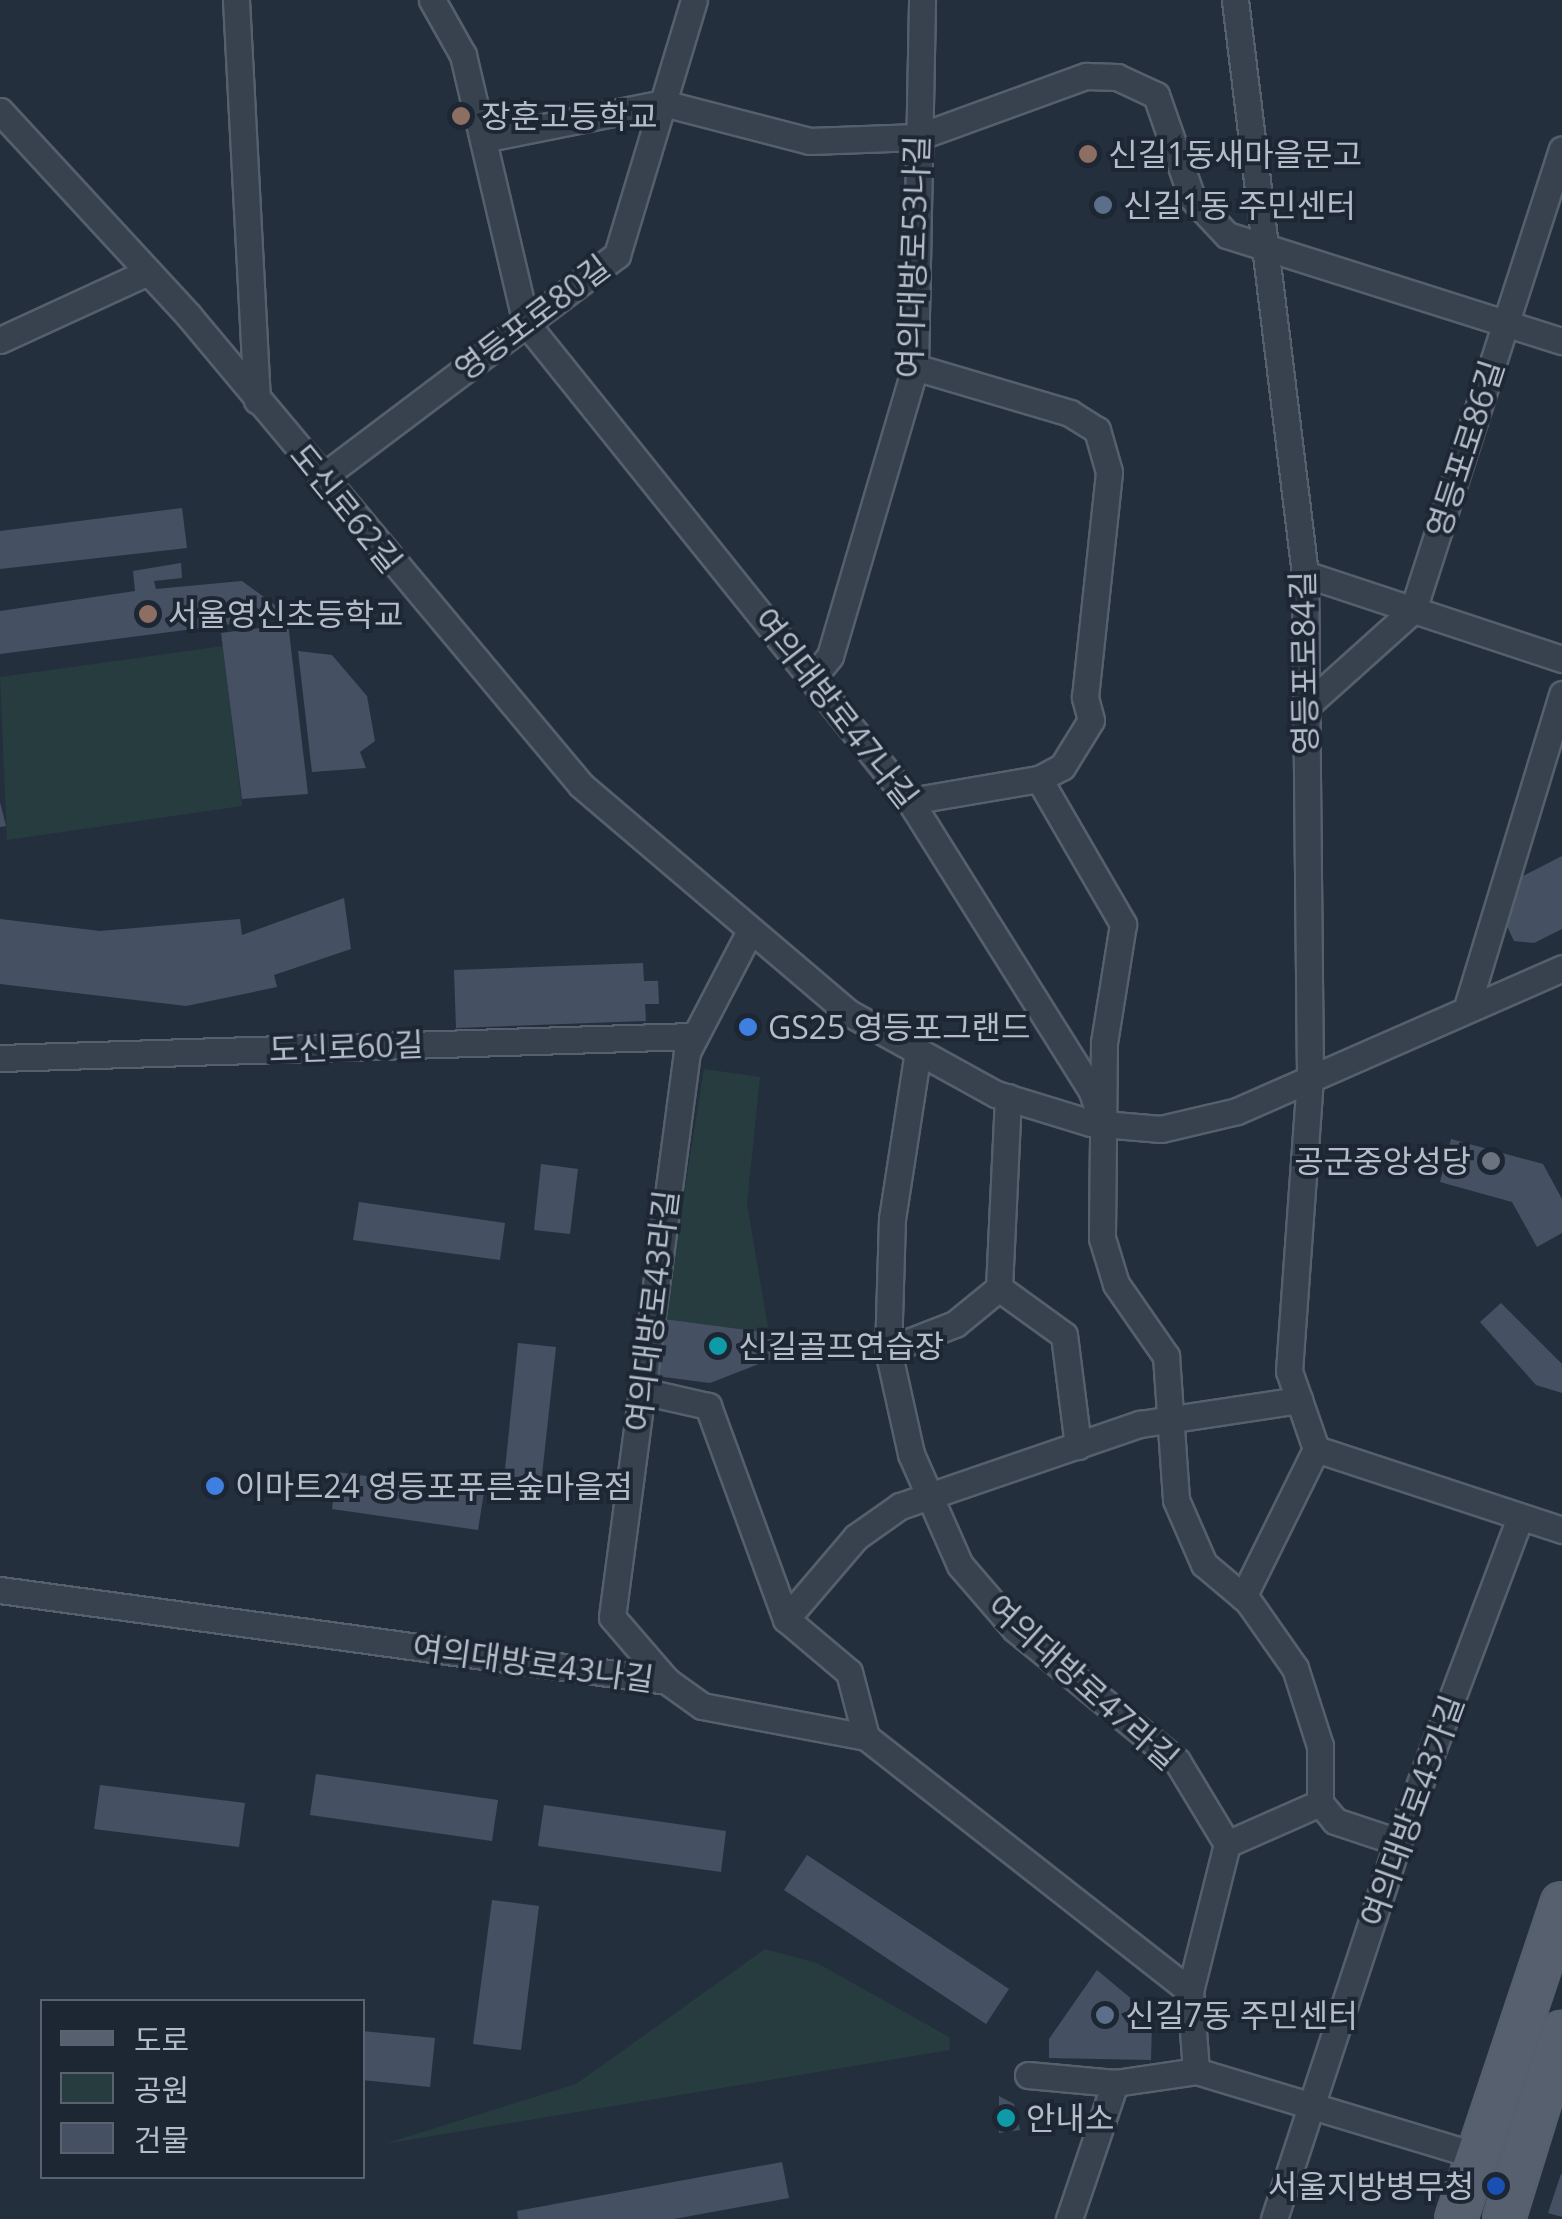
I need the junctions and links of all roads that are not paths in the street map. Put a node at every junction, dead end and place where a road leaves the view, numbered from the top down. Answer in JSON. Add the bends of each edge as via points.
{"nodes":[{"id":1,"x":236,"y":0,"type":"edge"},
{"id":2,"x":432,"y":0,"type":"edge"},
{"id":3,"x":694,"y":0,"type":"edge"},
{"id":4,"x":922,"y":0,"type":"edge"},
{"id":5,"x":1235,"y":0,"type":"edge"},
{"id":6,"x":663,"y":103,"type":"junction"},
{"id":7,"x":0,"y":111,"type":"edge"},
{"id":8,"x":918,"y":137,"type":"junction"},
{"id":9,"x":483,"y":139,"type":"junction"},
{"id":10,"x":1562,"y":150,"type":"edge"},
{"id":11,"x":1270,"y":249,"type":"junction"},
{"id":12,"x":148,"y":272,"type":"junction"},
{"id":13,"x":526,"y":322,"type":"junction"},
{"id":14,"x":1506,"y":322,"type":"junction"},
{"id":15,"x":0,"y":340,"type":"edge"},
{"id":16,"x":1562,"y":342,"type":"edge"},
{"id":17,"x":914,"y":366,"type":"junction"},
{"id":18,"x":258,"y":400,"type":"junction"},
{"id":19,"x":321,"y":478,"type":"junction"},
{"id":20,"x":1305,"y":574,"type":"junction"},
{"id":21,"x":1414,"y":610,"type":"junction"},
{"id":22,"x":1562,"y":659,"type":"edge"},
{"id":23,"x":814,"y":677,"type":"junction"},
{"id":24,"x":1562,"y":694,"type":"edge"},
{"id":25,"x":1305,"y":707,"type":"junction"},
{"id":26,"x":1038,"y":779,"type":"junction"},
{"id":27,"x":910,"y":801,"type":"junction"},
{"id":28,"x":748,"y":934,"type":"junction"},
{"id":29,"x":1562,"y":968,"type":"edge"},
{"id":30,"x":1468,"y":1004,"type":"junction"},
{"id":31,"x":693,"y":1036,"type":"junction"},
{"id":32,"x":918,"y":1051,"type":"junction"},
{"id":33,"x":0,"y":1058,"type":"edge"},
{"id":34,"x":1310,"y":1078,"type":"junction"},
{"id":35,"x":1008,"y":1098,"type":"junction"},
{"id":36,"x":1103,"y":1124,"type":"junction"},
{"id":37,"x":999,"y":1288,"type":"junction"},
{"id":38,"x":888,"y":1350,"type":"junction"},
{"id":39,"x":642,"y":1392,"type":"junction"},
{"id":40,"x":1299,"y":1400,"type":"junction"},
{"id":41,"x":1170,"y":1418,"type":"junction"},
{"id":42,"x":1078,"y":1446,"type":"junction"},
{"id":43,"x":1316,"y":1449,"type":"junction"},
{"id":44,"x":930,"y":1496,"type":"junction"},
{"id":45,"x":1520,"y":1518,"type":"junction"},
{"id":46,"x":1562,"y":1530,"type":"edge"},
{"id":47,"x":0,"y":1590,"type":"edge"},
{"id":48,"x":1242,"y":1597,"type":"junction"},
{"id":49,"x":786,"y":1619,"type":"junction"},
{"id":50,"x":667,"y":1681,"type":"junction"},
{"id":51,"x":866,"y":1737,"type":"junction"},
{"id":52,"x":1320,"y":1803,"type":"junction"},
{"id":53,"x":1398,"y":1842,"type":"junction"},
{"id":54,"x":1227,"y":1844,"type":"junction"},
{"id":55,"x":1562,"y":1902,"type":"edge"},
{"id":56,"x":1190,"y":1991,"type":"junction"},
{"id":57,"x":1516,"y":2039,"type":"junction"},
{"id":58,"x":1560,"y":2045,"type":"edge"},
{"id":59,"x":1196,"y":2072,"type":"junction"},
{"id":60,"x":1028,"y":2075,"type":"dead end"},
{"id":61,"x":1115,"y":2083,"type":"junction"},
{"id":62,"x":1309,"y":2106,"type":"junction"},
{"id":63,"x":1477,"y":2156,"type":"junction"},
{"id":64,"x":1519,"y":2167,"type":"junction"},
{"id":65,"x":1069,"y":2219,"type":"edge"},
{"id":66,"x":1274,"y":2219,"type":"edge"},
{"id":67,"x":1456,"y":2219,"type":"edge"},
{"id":68,"x":1504,"y":2219,"type":"edge"}],
"edges":[{"from":1,"to":18,"type":"street"},
{"from":2,"to":9,"type":"street","via":[[463,55]]},
{"from":3,"to":6,"type":"street","name":"영등포로80길"},
{"from":4,"to":8,"type":"street","name":"여의대방로53나길"},
{"from":5,"to":11,"type":"street","name":"영등포로84길"},
{"from":6,"to":8,"type":"street","via":[[810,140]]},
{"from":6,"to":9,"type":"street"},
{"from":6,"to":13,"type":"street","name":"영등포로80길","via":[[617,254]]},
{"from":7,"to":12,"type":"street","name":"도신로62길"},
{"from":8,"to":11,"type":"street","via":[[1086,76],[1140,84],[1156,95],[1192,198],[1227,235]]},
{"from":8,"to":17,"type":"street","name":"여의대방로53나길"},
{"from":9,"to":13,"type":"street"},
{"from":10,"to":14,"type":"street","name":"영등포로86길"},
{"from":11,"to":14,"type":"street"},
{"from":11,"to":20,"type":"street","name":"영등포로84길"},
{"from":12,"to":15,"type":"street"},
{"from":12,"to":18,"type":"street","name":"도신로62길"},
{"from":13,"to":19,"type":"street","name":"영등포로80길"},
{"from":13,"to":23,"type":"street","name":"여의대방로47나길"},
{"from":14,"to":16,"type":"street"},
{"from":14,"to":21,"type":"street","name":"영등포로86길"},
{"from":17,"to":23,"type":"street","name":"여의대방로53나길","via":[[830,656]]},
{"from":17,"to":26,"type":"street","via":[[1032,395],[1097,430],[1105,449],[1106,534],[1084,697],[1091,720],[1062,767]]},
{"from":18,"to":19,"type":"street","name":"도신로62길"},
{"from":19,"to":28,"type":"street","name":"도신로62길","via":[[582,785]]},
{"from":20,"to":21,"type":"street"},
{"from":20,"to":25,"type":"street","name":"영등포로84길"},
{"from":21,"to":22,"type":"street"},
{"from":21,"to":25,"type":"street"},
{"from":23,"to":27,"type":"street","name":"여의대방로47나길"},
{"from":24,"to":30,"type":"street"},
{"from":25,"to":34,"type":"street","name":"영등포로84길"},
{"from":26,"to":27,"type":"street"},
{"from":26,"to":36,"type":"street","via":[[1123,924]]},
{"from":27,"to":36,"type":"street","name":"여의대방로47나길","via":[[1091,1090]]},
{"from":28,"to":31,"type":"street","name":"여의대방로43라길"},
{"from":28,"to":32,"type":"street","name":"도신로62길","via":[[850,1012]]},
{"from":29,"to":30,"type":"street","name":"도신로62길"},
{"from":30,"to":34,"type":"street","name":"도신로62길"},
{"from":31,"to":33,"type":"street","name":"도신로60길"},
{"from":31,"to":39,"type":"street","name":"여의대방로43라길"},
{"from":32,"to":35,"type":"street","name":"도신로62길"},
{"from":32,"to":38,"type":"street","name":"여의대방로47라길","via":[[892,1218]]},
{"from":34,"to":36,"type":"street","name":"도신로62길","via":[[1237,1111],[1161,1129]]},
{"from":34,"to":40,"type":"street","name":"영등포로84길","via":[[1289,1371]]},
{"from":35,"to":36,"type":"street","name":"도신로62길"},
{"from":35,"to":37,"type":"street"},
{"from":36,"to":41,"type":"street","via":[[1102,1238],[1116,1284],[1166,1356]]},
{"from":37,"to":38,"type":"street","via":[[955,1324]]},
{"from":37,"to":42,"type":"street","via":[[1064,1335]]},
{"from":38,"to":44,"type":"street","name":"여의대방로47라길"},
{"from":39,"to":49,"type":"street","via":[[708,1406]]},
{"from":39,"to":50,"type":"street","name":"여의대방로43라길","via":[[612,1617]]},
{"from":40,"to":41,"type":"street"},
{"from":40,"to":43,"type":"street","name":"영등포로84길"},
{"from":41,"to":42,"type":"street"},
{"from":41,"to":48,"type":"street","via":[[1176,1500],[1204,1564]]},
{"from":42,"to":44,"type":"street"},
{"from":43,"to":45,"type":"street"},
{"from":43,"to":48,"type":"street"},
{"from":44,"to":49,"type":"street","via":[[856,1538]]},
{"from":44,"to":54,"type":"street","name":"여의대방로47라길","via":[[982,1591],[1015,1629],[1177,1761]]},
{"from":45,"to":46,"type":"street"},
{"from":45,"to":53,"type":"street","name":"여의대방로43가길"},
{"from":47,"to":50,"type":"street","name":"여의대방로43나길"},
{"from":48,"to":52,"type":"street","via":[[1295,1668],[1320,1746]]},
{"from":49,"to":51,"type":"street","via":[[850,1672]]},
{"from":50,"to":51,"type":"street","name":"여의대방로43나길","via":[[702,1706]]},
{"from":51,"to":56,"type":"street","name":"여의대방로43나길"},
{"from":52,"to":53,"type":"street","via":[[1334,1821]]},
{"from":52,"to":54,"type":"street"},
{"from":53,"to":62,"type":"street","name":"여의대방로43가길"},
{"from":54,"to":56,"type":"street"},
{"from":55,"to":57,"type":"main road"},
{"from":56,"to":59,"type":"street"},
{"from":57,"to":58,"type":"main road"},
{"from":57,"to":63,"type":"main road"},
{"from":58,"to":64,"type":"main road"},
{"from":59,"to":61,"type":"street"},
{"from":59,"to":62,"type":"street"},
{"from":60,"to":61,"type":"street"},
{"from":61,"to":65,"type":"street"},
{"from":62,"to":63,"type":"street"},
{"from":62,"to":66,"type":"street","name":"여의대방로43가길"},
{"from":63,"to":64,"type":"main road"},
{"from":63,"to":67,"type":"main road"},
{"from":64,"to":68,"type":"main road"}]}
